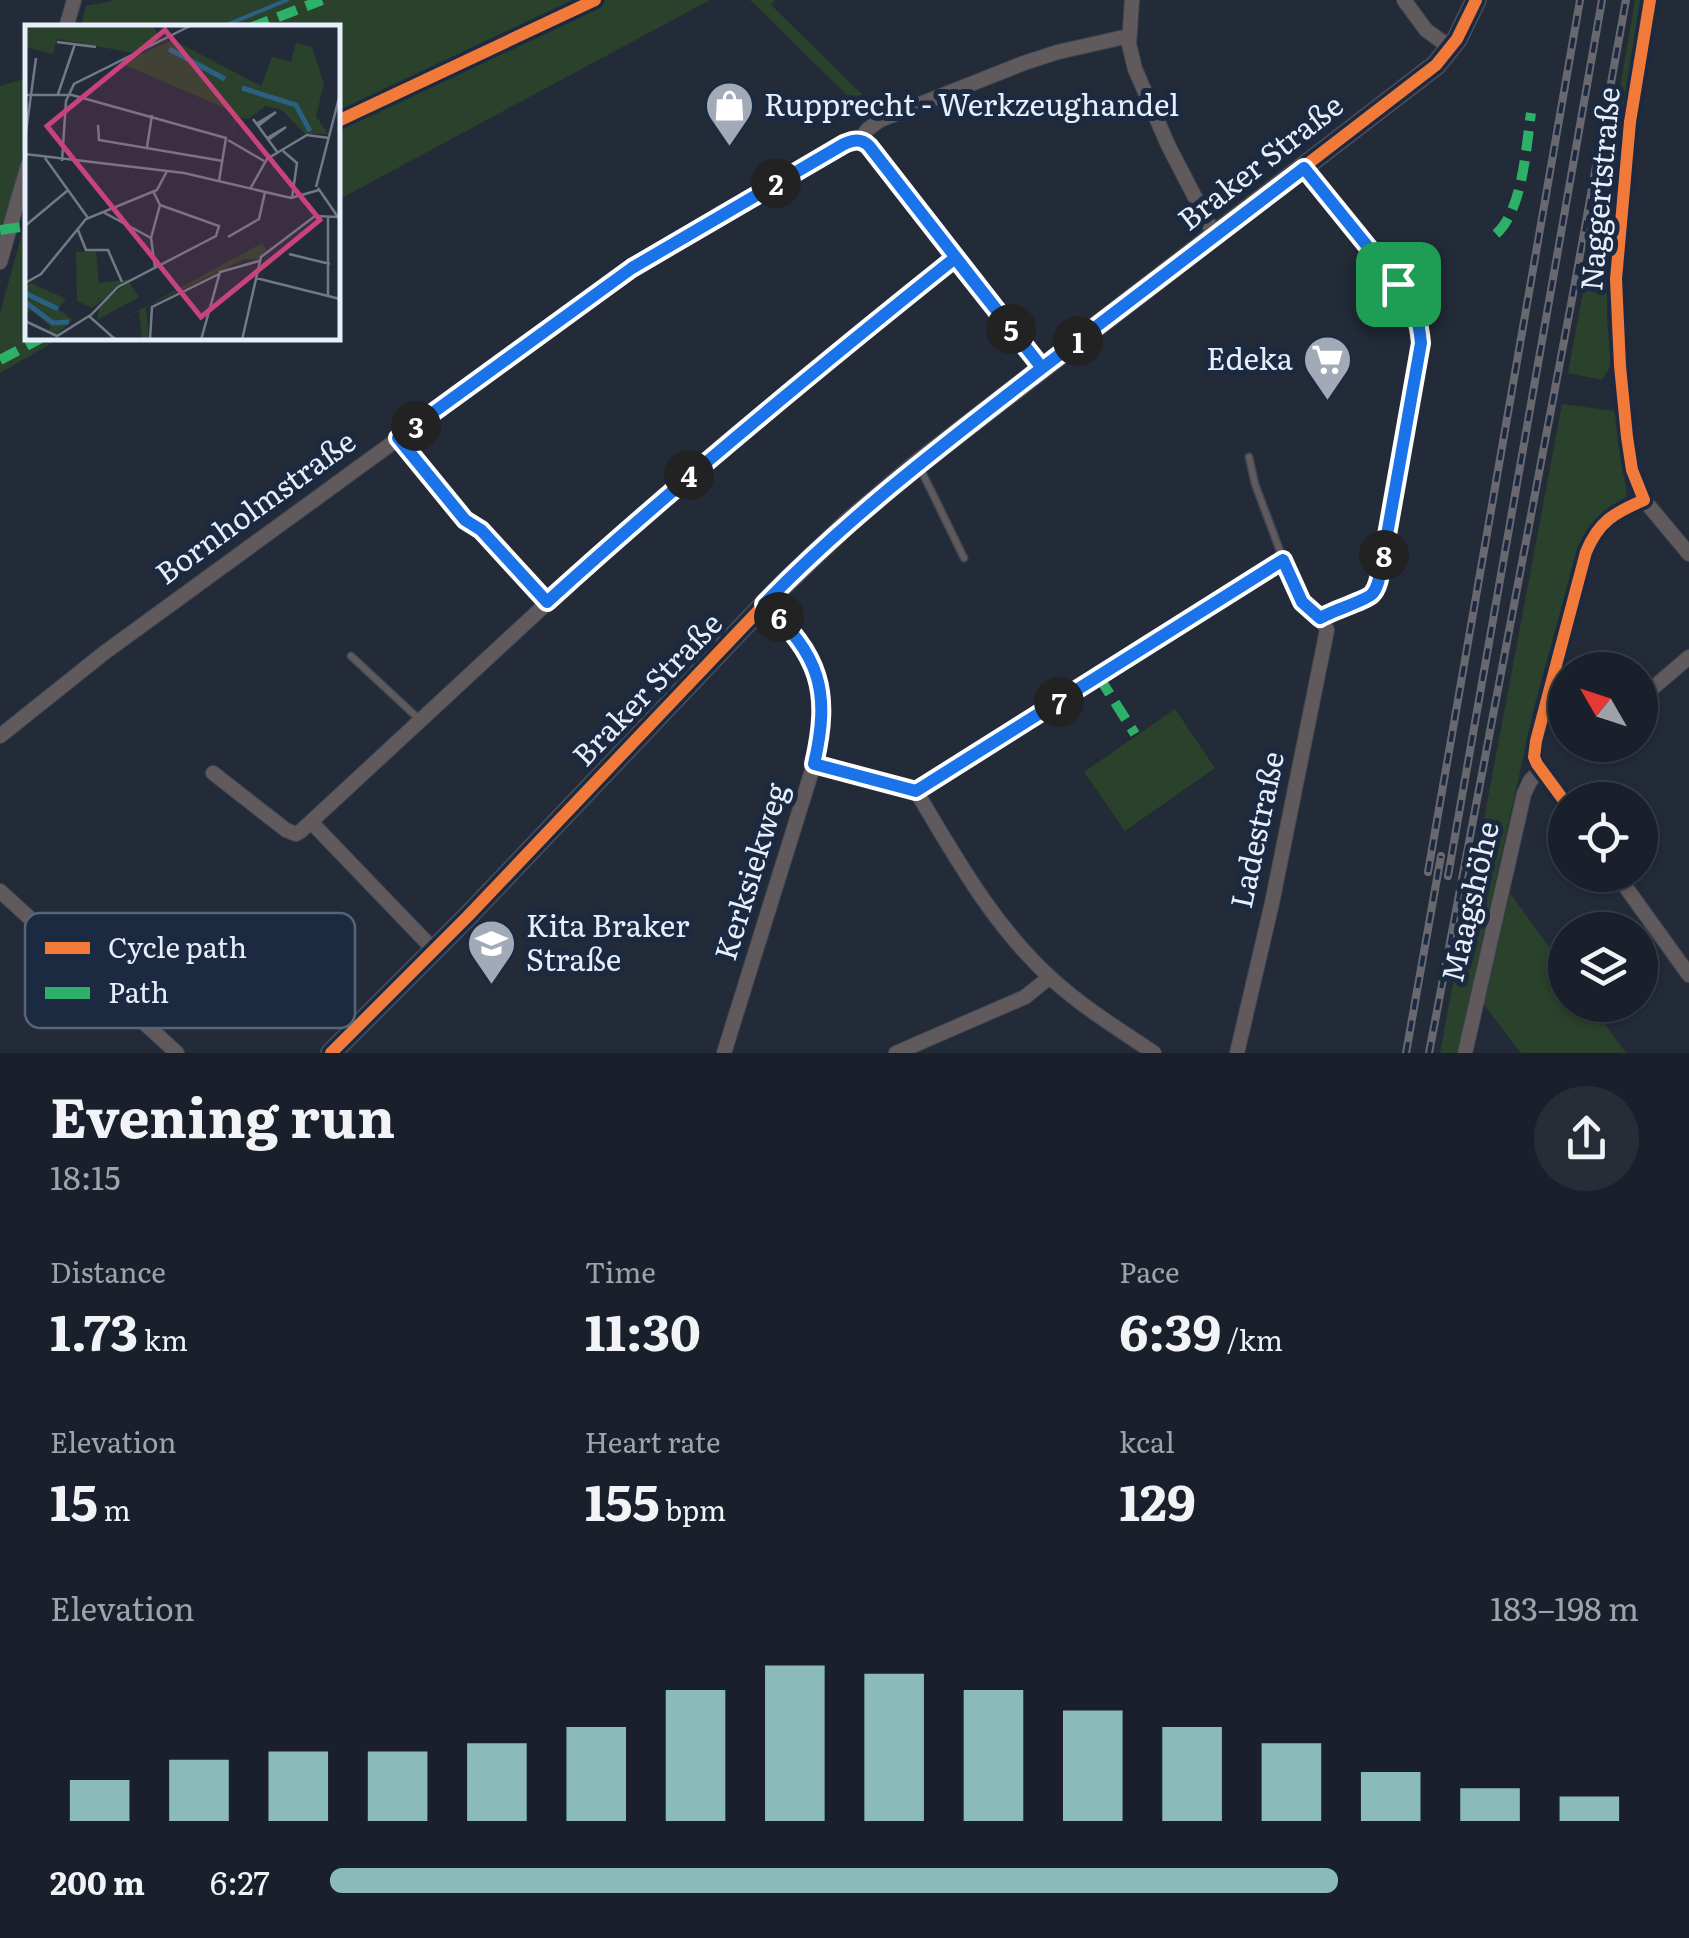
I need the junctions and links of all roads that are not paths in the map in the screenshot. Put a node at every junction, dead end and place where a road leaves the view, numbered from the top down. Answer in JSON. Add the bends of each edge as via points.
{"nodes":[{"id":1,"x":74,"y":0,"type":"edge"},
{"id":2,"x":1132,"y":0,"type":"edge"},
{"id":3,"x":1404,"y":0,"type":"edge"},
{"id":4,"x":1476,"y":0,"type":"edge"},
{"id":5,"x":1650,"y":0,"type":"edge"},
{"id":6,"x":67,"y":25,"type":"edge"},
{"id":7,"x":1129,"y":36,"type":"junction"},
{"id":8,"x":1451,"y":48,"type":"junction"},
{"id":9,"x":860,"y":140,"type":"junction"},
{"id":10,"x":1304,"y":168,"type":"junction"},
{"id":11,"x":25,"y":174,"type":"edge"},
{"id":12,"x":1215,"y":236,"type":"junction"},
{"id":13,"x":955,"y":258,"type":"junction"},
{"id":14,"x":0,"y":262,"type":"edge"},
{"id":15,"x":1042,"y":368,"type":"junction"},
{"id":16,"x":398,"y":438,"type":"junction"},
{"id":17,"x":1248,"y":457,"type":"dead end"},
{"id":18,"x":918,"y":464,"type":"junction"},
{"id":19,"x":1644,"y":500,"type":"junction"},
{"id":20,"x":1689,"y":554,"type":"edge"},
{"id":21,"x":964,"y":558,"type":"dead end"},
{"id":22,"x":1283,"y":560,"type":"junction"},
{"id":23,"x":1382,"y":563,"type":"joint"},
{"id":24,"x":547,"y":602,"type":"junction"},
{"id":25,"x":764,"y":604,"type":"junction"},
{"id":26,"x":1320,"y":618,"type":"junction"},
{"id":27,"x":351,"y":656,"type":"dead end"},
{"id":28,"x":1689,"y":657,"type":"edge"},
{"id":29,"x":1658,"y":684,"type":"edge"},
{"id":30,"x":421,"y":721,"type":"junction"},
{"id":31,"x":0,"y":736,"type":"edge"},
{"id":32,"x":814,"y":764,"type":"junction"},
{"id":33,"x":1541,"y":769,"type":"junction"},
{"id":34,"x":213,"y":773,"type":"dead end"},
{"id":35,"x":1550,"y":782,"type":"edge"},
{"id":36,"x":916,"y":791,"type":"junction"},
{"id":37,"x":312,"y":822,"type":"junction"},
{"id":38,"x":0,"y":891,"type":"edge"},
{"id":39,"x":1629,"y":892,"type":"edge"},
{"id":40,"x":25,"y":914,"type":"edge"},
{"id":41,"x":434,"y":950,"type":"junction"},
{"id":42,"x":1689,"y":975,"type":"edge"},
{"id":43,"x":1050,"y":977,"type":"junction"},
{"id":44,"x":150,"y":1028,"type":"edge"},
{"id":45,"x":177,"y":1053,"type":"edge"},
{"id":46,"x":331,"y":1053,"type":"edge"},
{"id":47,"x":724,"y":1053,"type":"edge"},
{"id":48,"x":896,"y":1053,"type":"edge"},
{"id":49,"x":1154,"y":1053,"type":"edge"},
{"id":50,"x":1237,"y":1053,"type":"edge"},
{"id":51,"x":1466,"y":1053,"type":"edge"}],
"edges":[{"from":1,"to":6,"type":"street"},
{"from":2,"to":7,"type":"street"},
{"from":3,"to":8,"type":"street","via":[[1426,30]]},
{"from":4,"to":8,"type":"main road","name":"Braker Straße"},
{"from":5,"to":19,"type":"street","name":"Naggertstraße","via":[[1630,122],[1616,279],[1632,470]]},
{"from":7,"to":9,"type":"street","name":"Bornholmstraße","via":[[1024,63],[880,120]]},
{"from":7,"to":12,"type":"street","via":[[1142,87]]},
{"from":8,"to":10,"type":"main road","name":"Braker Straße"},
{"from":9,"to":13,"type":"street"},
{"from":9,"to":16,"type":"street","name":"Bornholmstraße","via":[[632,268]]},
{"from":10,"to":12,"type":"main road","name":"Braker Straße"},
{"from":10,"to":23,"type":"street","via":[[1407,295],[1418,321],[1420,358]]},
{"from":11,"to":14,"type":"street"},
{"from":12,"to":15,"type":"main road","name":"Braker Straße"},
{"from":13,"to":15,"type":"street"},
{"from":13,"to":24,"type":"street","via":[[664,496]]},
{"from":15,"to":18,"type":"main road","name":"Braker Straße"},
{"from":16,"to":24,"type":"street","via":[[465,520]]},
{"from":16,"to":31,"type":"street","name":"Bornholmstraße"},
{"from":17,"to":22,"type":"lane"},
{"from":18,"to":21,"type":"lane"},
{"from":18,"to":25,"type":"main road","name":"Braker Straße"},
{"from":19,"to":20,"type":"street","name":"Naggertstraße"},
{"from":19,"to":33,"type":"street","via":[[1609,517],[1586,552],[1536,742]]},
{"from":22,"to":26,"type":"street","via":[[1302,602]]},
{"from":22,"to":36,"type":"street"},
{"from":23,"to":26,"type":"lane","via":[[1370,596]]},
{"from":24,"to":30,"type":"street"},
{"from":25,"to":32,"type":"street","name":"Kerksiekweg","via":[[813,663],[822,716]]},
{"from":25,"to":41,"type":"main road","name":"Braker Straße"},
{"from":26,"to":50,"type":"street","name":"Ladestraße","via":[[1327,630]]},
{"from":27,"to":30,"type":"lane"},
{"from":28,"to":29,"type":"street"},
{"from":30,"to":37,"type":"street"},
{"from":32,"to":36,"type":"street"},
{"from":32,"to":47,"type":"street","name":"Kerksiekweg"},
{"from":33,"to":35,"type":"street"},
{"from":33,"to":51,"type":"street","name":"Maagshöhe","via":[[1524,794]]},
{"from":34,"to":37,"type":"street","via":[[290,833]]},
{"from":36,"to":43,"type":"street","via":[[984,902]]},
{"from":37,"to":41,"type":"street"},
{"from":38,"to":40,"type":"street"},
{"from":39,"to":42,"type":"street"},
{"from":41,"to":46,"type":"main road","name":"Braker Straße"},
{"from":43,"to":48,"type":"street","via":[[1025,997]]},
{"from":43,"to":49,"type":"street"},
{"from":44,"to":45,"type":"street"}]}
